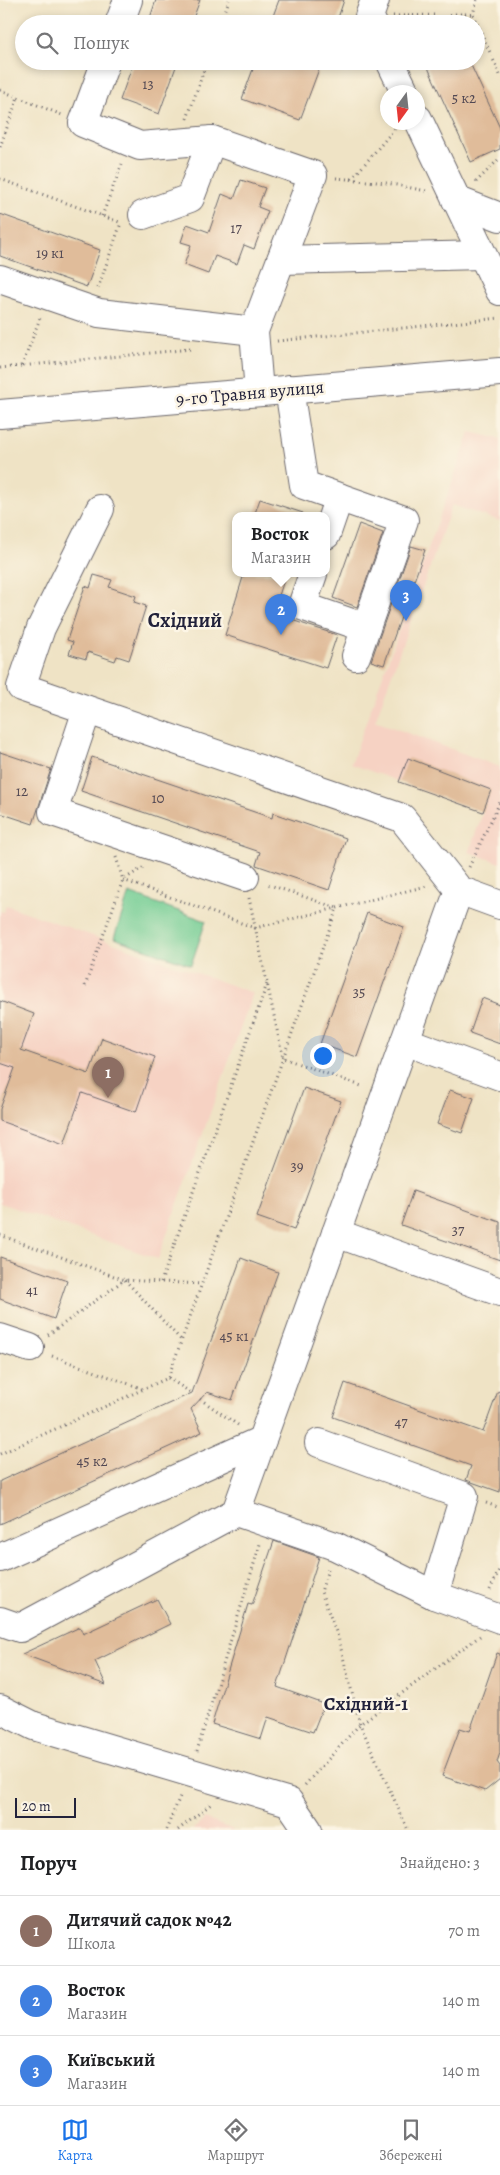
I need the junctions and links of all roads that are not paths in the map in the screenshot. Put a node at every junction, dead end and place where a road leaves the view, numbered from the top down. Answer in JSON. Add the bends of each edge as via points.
{"nodes":[{"id":1,"x":128,"y":0,"type":"edge"},
{"id":2,"x":122,"y":15,"type":"edge"},
{"id":3,"x":103,"y":70,"type":"edge"},
{"id":4,"x":394,"y":70,"type":"edge"},
{"id":5,"x":402,"y":85,"type":"edge"},
{"id":6,"x":423,"y":130,"type":"edge"},
{"id":7,"x":212,"y":140,"type":"junction"},
{"id":8,"x":456,"y":200,"type":"junction"},
{"id":9,"x":143,"y":215,"type":"dead end"},
{"id":10,"x":500,"y":217,"type":"edge"},
{"id":11,"x":482,"y":255,"type":"junction"},
{"id":12,"x":281,"y":260,"type":"junction"},
{"id":13,"x":0,"y":279,"type":"edge"},
{"id":14,"x":500,"y":292,"type":"edge"},
{"id":15,"x":254,"y":331,"type":"junction"},
{"id":16,"x":500,"y":372,"type":"edge"},
{"id":17,"x":289,"y":389,"type":"junction"},
{"id":18,"x":259,"y":392,"type":"junction"},
{"id":19,"x":0,"y":414,"type":"edge"},
{"id":20,"x":339,"y":497,"type":"junction"},
{"id":21,"x":100,"y":509,"type":"dead end"},
{"id":22,"x":330,"y":523,"type":"edge"},
{"id":23,"x":312,"y":577,"type":"edge"},
{"id":24,"x":366,"y":628,"type":"junction"},
{"id":25,"x":356,"y":656,"type":"dead end"},
{"id":26,"x":87,"y":710,"type":"junction"},
{"id":27,"x":245,"y":877,"type":"road end"},
{"id":28,"x":459,"y":890,"type":"junction"},
{"id":29,"x":500,"y":905,"type":"edge"},
{"id":30,"x":405,"y":1041,"type":"junction"},
{"id":31,"x":500,"y":1076,"type":"edge"},
{"id":32,"x":336,"y":1233,"type":"junction"},
{"id":33,"x":500,"y":1292,"type":"edge"},
{"id":34,"x":0,"y":1338,"type":"edge"},
{"id":35,"x":30,"y":1348,"type":"road end"},
{"id":36,"x":262,"y":1440,"type":"junction"},
{"id":37,"x":318,"y":1443,"type":"dead end"},
{"id":38,"x":236,"y":1512,"type":"junction"},
{"id":39,"x":0,"y":1558,"type":"edge"},
{"id":40,"x":434,"y":1595,"type":"junction"},
{"id":41,"x":0,"y":1621,"type":"edge"},
{"id":42,"x":491,"y":1627,"type":"edge"},
{"id":43,"x":0,"y":1709,"type":"edge"},
{"id":44,"x":308,"y":1830,"type":"edge"}],
"edges":[{"from":1,"to":2,"type":"street"},
{"from":3,"to":7,"type":"street","via":[[83,124],[140,146]]},
{"from":4,"to":5,"type":"street"},
{"from":6,"to":8,"type":"street"},
{"from":7,"to":9,"type":"street","via":[[190,198]]},
{"from":7,"to":12,"type":"street","via":[[313,175]]},
{"from":8,"to":10,"type":"street"},
{"from":8,"to":11,"type":"street"},
{"from":11,"to":12,"type":"street"},
{"from":11,"to":14,"type":"street"},
{"from":12,"to":15,"type":"street"},
{"from":13,"to":15,"type":"street","via":[[100,313]]},
{"from":15,"to":18,"type":"street"},
{"from":16,"to":17,"type":"street","name":"9-го Травня вулиця"},
{"from":17,"to":18,"type":"street","name":"9-го Травня вулиця"},
{"from":17,"to":20,"type":"street","via":[[304,485]]},
{"from":18,"to":19,"type":"street","name":"9-го Травня вулиця"},
{"from":20,"to":22,"type":"street"},
{"from":20,"to":24,"type":"street","via":[[404,520]]},
{"from":21,"to":26,"type":"street","via":[[41,628],[21,687]]},
{"from":23,"to":24,"type":"street","via":[[302,606]]},
{"from":24,"to":25,"type":"street"},
{"from":26,"to":27,"type":"street","via":[[53,812]]},
{"from":26,"to":28,"type":"street","via":[[402,818]]},
{"from":28,"to":29,"type":"street"},
{"from":28,"to":30,"type":"street"},
{"from":30,"to":31,"type":"street"},
{"from":30,"to":32,"type":"street"},
{"from":32,"to":33,"type":"street"},
{"from":32,"to":36,"type":"street"},
{"from":34,"to":35,"type":"street"},
{"from":36,"to":38,"type":"street"},
{"from":36,"to":39,"type":"street"},
{"from":37,"to":40,"type":"street","via":[[464,1496]]},
{"from":38,"to":40,"type":"street","via":[[335,1546]]},
{"from":38,"to":41,"type":"street","via":[[20,1628]]},
{"from":40,"to":42,"type":"street"},
{"from":43,"to":44,"type":"street","via":[[34,1726],[289,1802]]}]}
